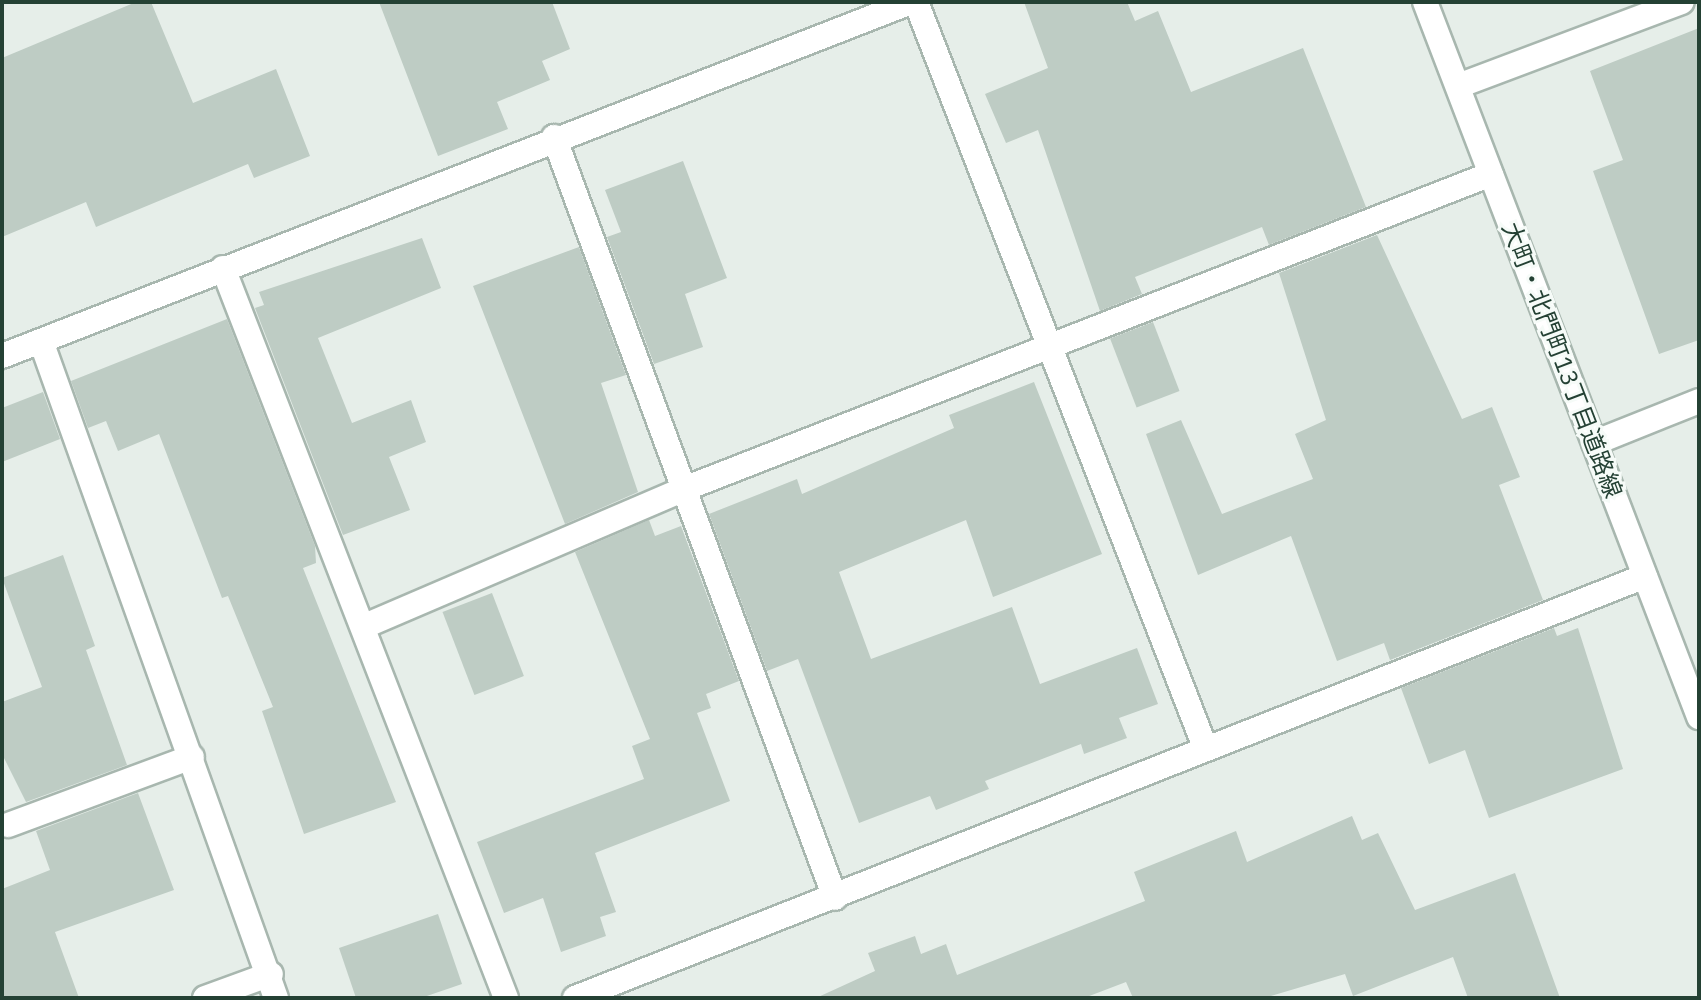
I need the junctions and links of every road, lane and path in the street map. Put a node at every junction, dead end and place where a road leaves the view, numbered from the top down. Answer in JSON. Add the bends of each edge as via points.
{"nodes":[{"id":1,"x":914,"y":2,"type":"edge"},
{"id":2,"x":1425,"y":2,"type":"edge"},
{"id":3,"x":1682,"y":2,"type":"edge"},
{"id":4,"x":1458,"y":86,"type":"junction"},
{"id":5,"x":554,"y":137,"type":"junction"},
{"id":6,"x":1491,"y":174,"type":"junction"},
{"id":7,"x":223,"y":268,"type":"junction"},
{"id":8,"x":41,"y":341,"type":"junction"},
{"id":9,"x":1056,"y":349,"type":"junction"},
{"id":10,"x":2,"y":356,"type":"edge"},
{"id":11,"x":1699,"y":401,"type":"edge"},
{"id":12,"x":1594,"y":443,"type":"junction"},
{"id":13,"x":684,"y":489,"type":"junction"},
{"id":14,"x":1645,"y":576,"type":"junction"},
{"id":15,"x":367,"y":625,"type":"junction"},
{"id":16,"x":1699,"y":717,"type":"edge"},
{"id":17,"x":1205,"y":747,"type":"junction"},
{"id":18,"x":192,"y":757,"type":"junction"},
{"id":19,"x":8,"y":825,"type":"dead end"},
{"id":20,"x":835,"y":898,"type":"junction"},
{"id":21,"x":274,"y":986,"type":"edge"},
{"id":22,"x":205,"y":998,"type":"edge"},
{"id":23,"x":506,"y":998,"type":"edge"},
{"id":24,"x":575,"y":998,"type":"edge"}],
"edges":[{"from":1,"to":5,"type":"street"},
{"from":1,"to":9,"type":"street"},
{"from":2,"to":4,"type":"street","name":"大町・北門町13丁目道路線"},
{"from":3,"to":4,"type":"street"},
{"from":4,"to":6,"type":"street","name":"大町・北門町13丁目道路線"},
{"from":5,"to":7,"type":"street"},
{"from":5,"to":13,"type":"street"},
{"from":6,"to":9,"type":"street"},
{"from":6,"to":12,"type":"street","name":"大町・北門町13丁目道路線"},
{"from":7,"to":8,"type":"street"},
{"from":7,"to":15,"type":"street"},
{"from":8,"to":10,"type":"street"},
{"from":8,"to":18,"type":"street"},
{"from":9,"to":13,"type":"street"},
{"from":9,"to":17,"type":"street"},
{"from":11,"to":12,"type":"street"},
{"from":12,"to":14,"type":"street","name":"大町・北門町13丁目道路線"},
{"from":13,"to":15,"type":"street"},
{"from":13,"to":20,"type":"street"},
{"from":14,"to":16,"type":"street","name":"大町・北門町13丁目道路線"},
{"from":14,"to":17,"type":"street"},
{"from":15,"to":23,"type":"street"},
{"from":17,"to":20,"type":"street"},
{"from":18,"to":19,"type":"street"},
{"from":18,"to":21,"type":"street"},
{"from":20,"to":24,"type":"street"},
{"from":21,"to":22,"type":"street"}]}
